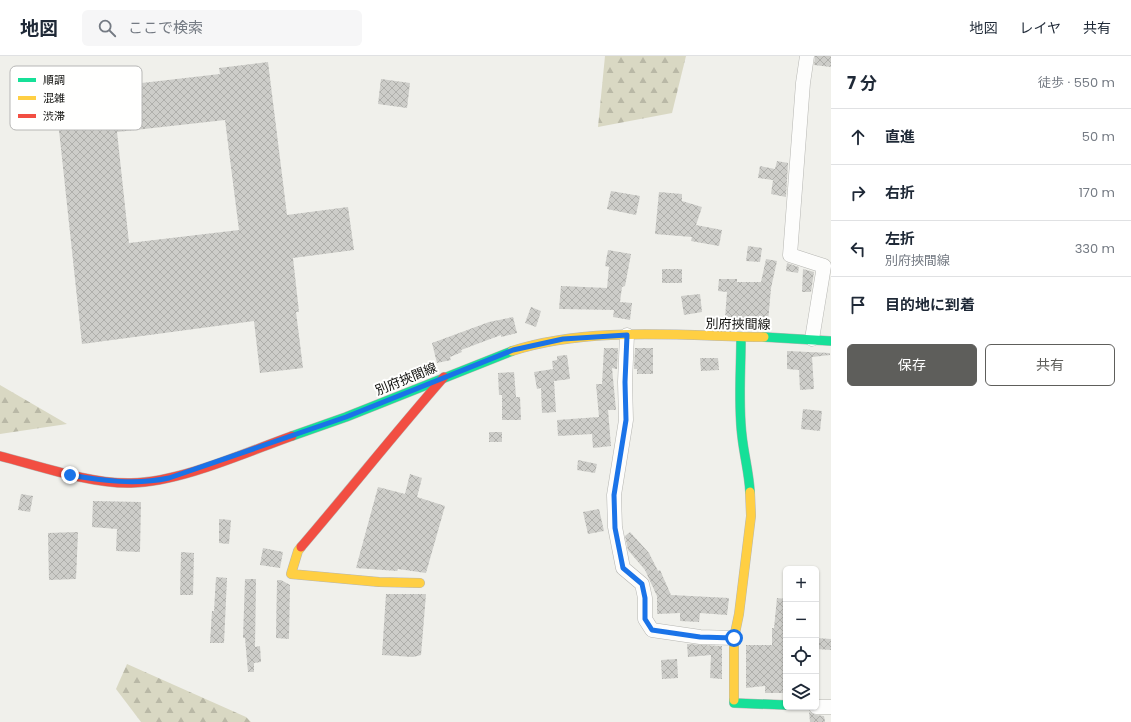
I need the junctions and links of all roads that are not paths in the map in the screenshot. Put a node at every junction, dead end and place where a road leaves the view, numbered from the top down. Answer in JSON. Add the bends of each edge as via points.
{"nodes":[{"id":1,"x":807,"y":56,"type":"edge"},
{"id":2,"x":627,"y":335,"type":"junction"},
{"id":3,"x":741,"y":337,"type":"junction"},
{"id":4,"x":812,"y":339,"type":"junction"},
{"id":5,"x":831,"y":341,"type":"edge"},
{"id":6,"x":444,"y":377,"type":"junction"},
{"id":7,"x":0,"y":456,"type":"edge"},
{"id":8,"x":420,"y":583,"type":"dead end"},
{"id":9,"x":734,"y":638,"type":"junction"},
{"id":10,"x":783,"y":705,"type":"edge"},
{"id":11,"x":819,"y":707,"type":"edge"},
{"id":12,"x":831,"y":707,"type":"edge"}],
"edges":[{"from":1,"to":4,"type":"street","via":[[802,83],[790,255],[824,266]]},
{"from":2,"to":3,"type":"main road","name":"別府挾間線"},
{"from":2,"to":6,"type":"main road","name":"別府挾間線","via":[[577,337],[530,346]]},
{"from":2,"to":9,"type":"street","via":[[626,420],[614,495],[615,528],[623,568],[642,584],[645,619],[652,630],[700,637]]},
{"from":3,"to":4,"type":"main road","name":"別府挾間線"},
{"from":3,"to":9,"type":"main road","via":[[740,406],[751,516]]},
{"from":4,"to":5,"type":"main road","name":"別府挾間線"},
{"from":6,"to":7,"type":"main road","name":"別府挾間線","via":[[346,417],[184,474],[154,481],[130,483],[89,478]]},
{"from":6,"to":8,"type":"main road","via":[[298,551],[291,574]]},
{"from":9,"to":10,"type":"main road","via":[[734,703]]},
{"from":11,"to":12,"type":"street"}]}
